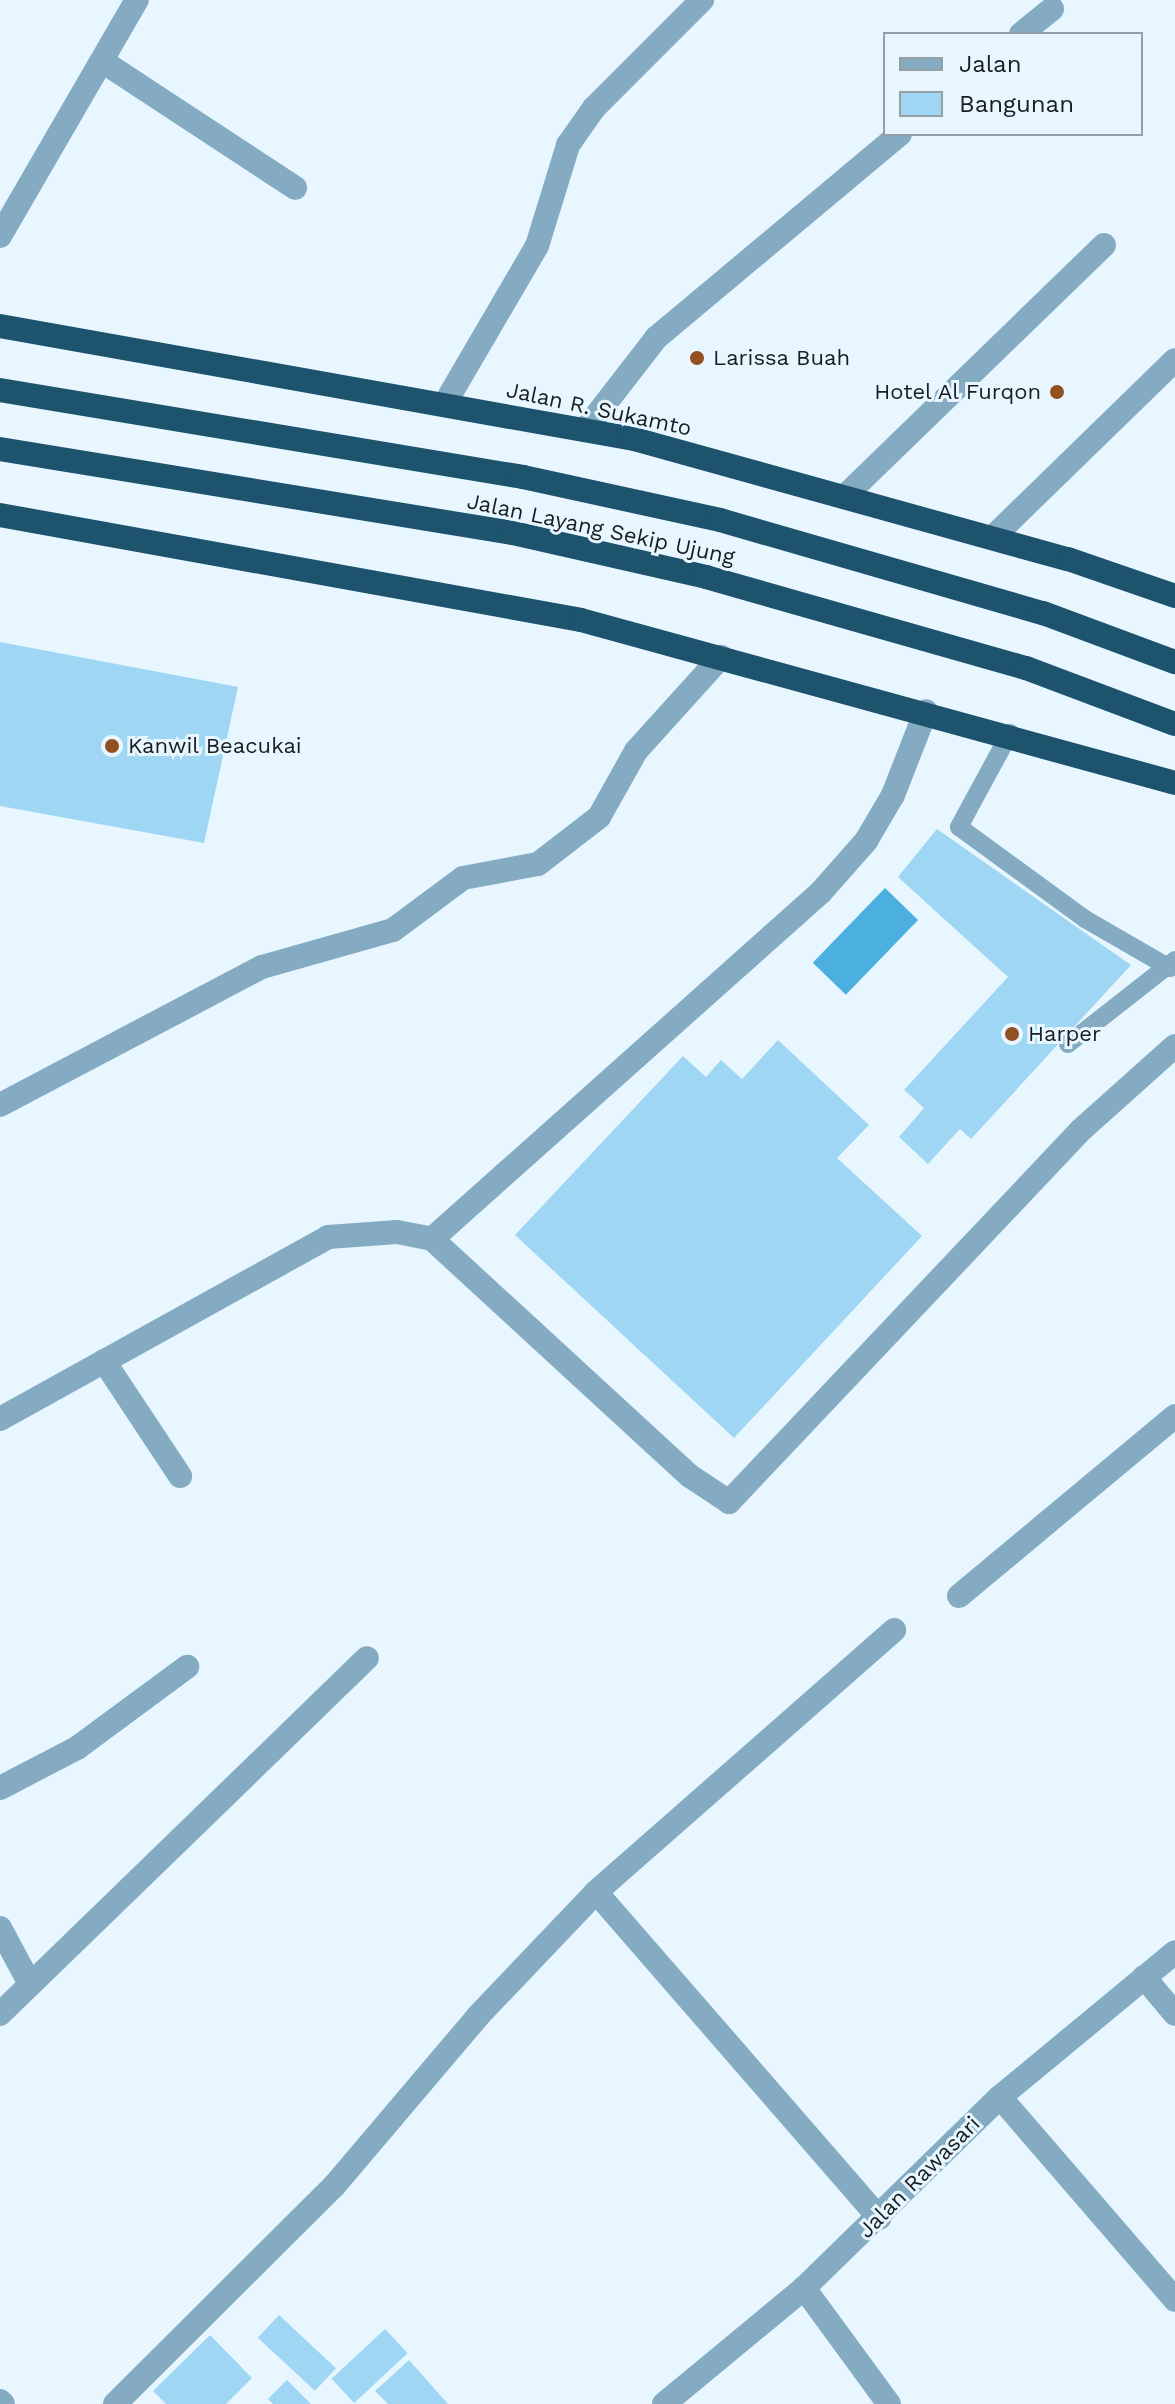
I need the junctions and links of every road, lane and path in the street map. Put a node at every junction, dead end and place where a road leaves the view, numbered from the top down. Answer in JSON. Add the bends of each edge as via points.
{"nodes":[{"id":1,"x":137,"y":0,"type":"edge"},
{"id":2,"x":702,"y":0,"type":"edge"},
{"id":3,"x":1052,"y":9,"type":"dead end"},
{"id":4,"x":1023,"y":32,"type":"edge"},
{"id":5,"x":102,"y":61,"type":"junction"},
{"id":6,"x":898,"y":136,"type":"edge"},
{"id":7,"x":295,"y":188,"type":"dead end"},
{"id":8,"x":0,"y":236,"type":"edge"},
{"id":9,"x":1104,"y":245,"type":"dead end"},
{"id":10,"x":0,"y":326,"type":"edge"},
{"id":11,"x":1175,"y":360,"type":"edge"},
{"id":12,"x":0,"y":390,"type":"edge"},
{"id":13,"x":444,"y":405,"type":"junction"},
{"id":14,"x":585,"y":430,"type":"junction"},
{"id":15,"x":0,"y":449,"type":"edge"},
{"id":16,"x":844,"y":497,"type":"junction"},
{"id":17,"x":0,"y":515,"type":"edge"},
{"id":18,"x":992,"y":538,"type":"junction"},
{"id":19,"x":1175,"y":596,"type":"edge"},
{"id":20,"x":721,"y":657,"type":"junction"},
{"id":21,"x":1175,"y":662,"type":"edge"},
{"id":22,"x":926,"y":711,"type":"junction"},
{"id":23,"x":1175,"y":724,"type":"edge"},
{"id":24,"x":1010,"y":733,"type":"junction"},
{"id":25,"x":1175,"y":783,"type":"edge"},
{"id":26,"x":1173,"y":964,"type":"edge"},
{"id":27,"x":1068,"y":1044,"type":"dead end"},
{"id":28,"x":1175,"y":1046,"type":"edge"},
{"id":29,"x":0,"y":1105,"type":"edge"},
{"id":30,"x":432,"y":1239,"type":"junction"},
{"id":31,"x":104,"y":1361,"type":"junction"},
{"id":32,"x":1175,"y":1416,"type":"edge"},
{"id":33,"x":0,"y":1419,"type":"edge"},
{"id":34,"x":180,"y":1476,"type":"dead end"},
{"id":35,"x":959,"y":1596,"type":"dead end"},
{"id":36,"x":894,"y":1630,"type":"dead end"},
{"id":37,"x":367,"y":1658,"type":"dead end"},
{"id":38,"x":187,"y":1667,"type":"dead end"},
{"id":39,"x":0,"y":1788,"type":"edge"},
{"id":40,"x":596,"y":1892,"type":"junction"},
{"id":41,"x":0,"y":1928,"type":"edge"},
{"id":42,"x":1175,"y":1952,"type":"edge"},
{"id":43,"x":1144,"y":1977,"type":"junction"},
{"id":44,"x":30,"y":1984,"type":"junction"},
{"id":45,"x":0,"y":2014,"type":"edge"},
{"id":46,"x":1175,"y":2014,"type":"edge"},
{"id":47,"x":1000,"y":2097,"type":"junction"},
{"id":48,"x":879,"y":2218,"type":"junction"},
{"id":49,"x":804,"y":2288,"type":"junction"},
{"id":50,"x":1175,"y":2300,"type":"edge"},
{"id":51,"x":115,"y":2404,"type":"edge"},
{"id":52,"x":664,"y":2404,"type":"edge"},
{"id":53,"x":889,"y":2404,"type":"edge"}],
"edges":[{"from":1,"to":5,"type":"street"},
{"from":2,"to":13,"type":"street","via":[[594,108],[568,145],[531,259]]},
{"from":3,"to":4,"type":"street"},
{"from":5,"to":7,"type":"street"},
{"from":5,"to":8,"type":"street"},
{"from":6,"to":14,"type":"street","via":[[656,338]]},
{"from":9,"to":16,"type":"street"},
{"from":10,"to":13,"type":"highway","name":"Jalan R. Sukamto"},
{"from":11,"to":18,"type":"street"},
{"from":12,"to":21,"type":"highway","name":"Jalan Layang Sekip Ujung","via":[[523,477],[720,520],[1043,613]]},
{"from":13,"to":14,"type":"highway","name":"Jalan R. Sukamto"},
{"from":14,"to":16,"type":"highway","name":"Jalan R. Sukamto"},
{"from":15,"to":23,"type":"highway","name":"Jalan Layang Sekip Ujung","via":[[513,533],[706,577],[1026,668]]},
{"from":16,"to":18,"type":"highway","name":"Jalan R. Sukamto"},
{"from":17,"to":20,"type":"highway","via":[[581,620]]},
{"from":18,"to":19,"type":"highway","name":"Jalan R. Sukamto"},
{"from":20,"to":22,"type":"highway"},
{"from":20,"to":29,"type":"street","via":[[636,751],[599,817],[538,864],[463,878],[393,930],[262,967]]},
{"from":22,"to":24,"type":"highway"},
{"from":22,"to":30,"type":"street","via":[[893,795],[866,841],[821,892]]},
{"from":24,"to":25,"type":"highway"},
{"from":24,"to":26,"type":"lane","via":[[959,827],[1085,919]]},
{"from":26,"to":27,"type":"lane"},
{"from":28,"to":30,"type":"street","via":[[1081,1130],[729,1502],[690,1476]]},
{"from":30,"to":31,"type":"street","via":[[375,1231],[328,1237]]},
{"from":31,"to":33,"type":"street"},
{"from":31,"to":34,"type":"street"},
{"from":32,"to":35,"type":"street"},
{"from":36,"to":40,"type":"street"},
{"from":37,"to":44,"type":"street"},
{"from":38,"to":39,"type":"street","via":[[77,1748]]},
{"from":40,"to":48,"type":"street"},
{"from":40,"to":51,"type":"street","via":[[478,2016],[334,2186]]},
{"from":41,"to":44,"type":"street"},
{"from":42,"to":43,"type":"street","name":"Jalan Rawasari"},
{"from":43,"to":46,"type":"street"},
{"from":43,"to":47,"type":"street","name":"Jalan Rawasari"},
{"from":44,"to":45,"type":"street"},
{"from":47,"to":48,"type":"street","name":"Jalan Rawasari"},
{"from":47,"to":50,"type":"street"},
{"from":48,"to":49,"type":"street","name":"Jalan Rawasari"},
{"from":49,"to":52,"type":"street","name":"Jalan Rawasari"},
{"from":49,"to":53,"type":"street"}]}
